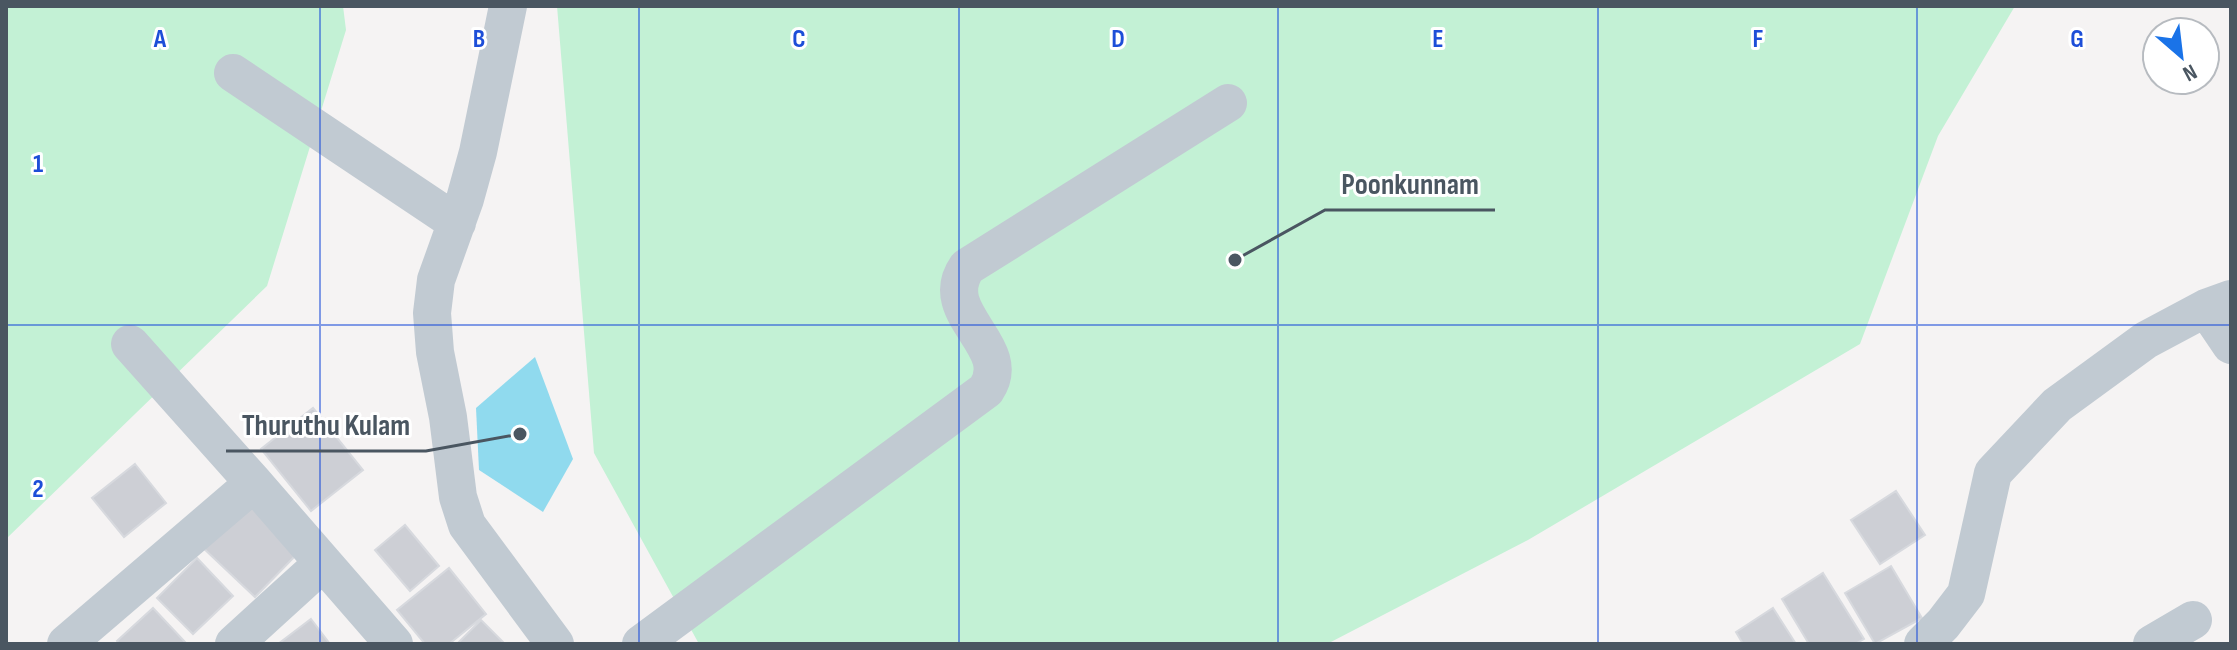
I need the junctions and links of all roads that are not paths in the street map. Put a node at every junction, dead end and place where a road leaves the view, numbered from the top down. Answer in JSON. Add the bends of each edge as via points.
{"nodes":[{"id":1,"x":508,"y":6,"type":"edge"},
{"id":2,"x":233,"y":73,"type":"dead end"},
{"id":3,"x":1228,"y":103,"type":"dead end"},
{"id":4,"x":457,"y":223,"type":"junction"},
{"id":5,"x":2218,"y":304,"type":"edge"},
{"id":6,"x":130,"y":344,"type":"dead end"},
{"id":7,"x":2231,"y":345,"type":"edge"},
{"id":8,"x":254,"y":483,"type":"junction"},
{"id":9,"x":323,"y":563,"type":"junction"},
{"id":10,"x":2193,"y":620,"type":"dead end"},
{"id":11,"x":66,"y":644,"type":"edge"},
{"id":12,"x":234,"y":644,"type":"edge"},
{"id":13,"x":394,"y":644,"type":"edge"},
{"id":14,"x":555,"y":644,"type":"edge"},
{"id":15,"x":641,"y":644,"type":"edge"},
{"id":16,"x":1923,"y":644,"type":"edge"},
{"id":17,"x":2152,"y":644,"type":"edge"}],
"edges":[{"from":1,"to":4,"type":"street","via":[[478,152]]},
{"from":2,"to":4,"type":"street"},
{"from":3,"to":15,"type":"street","via":[[967,267],[958,292],[994,364],[986,390]]},
{"from":4,"to":14,"type":"street","via":[[436,280],[432,313],[458,497],[467,525]]},
{"from":5,"to":7,"type":"street"},
{"from":5,"to":16,"type":"street","via":[[2146,340],[2057,405],[1993,473],[1966,594]]},
{"from":6,"to":8,"type":"street"},
{"from":8,"to":9,"type":"street"},
{"from":8,"to":11,"type":"street"},
{"from":9,"to":12,"type":"street"},
{"from":9,"to":13,"type":"street"},
{"from":10,"to":17,"type":"street"}]}
